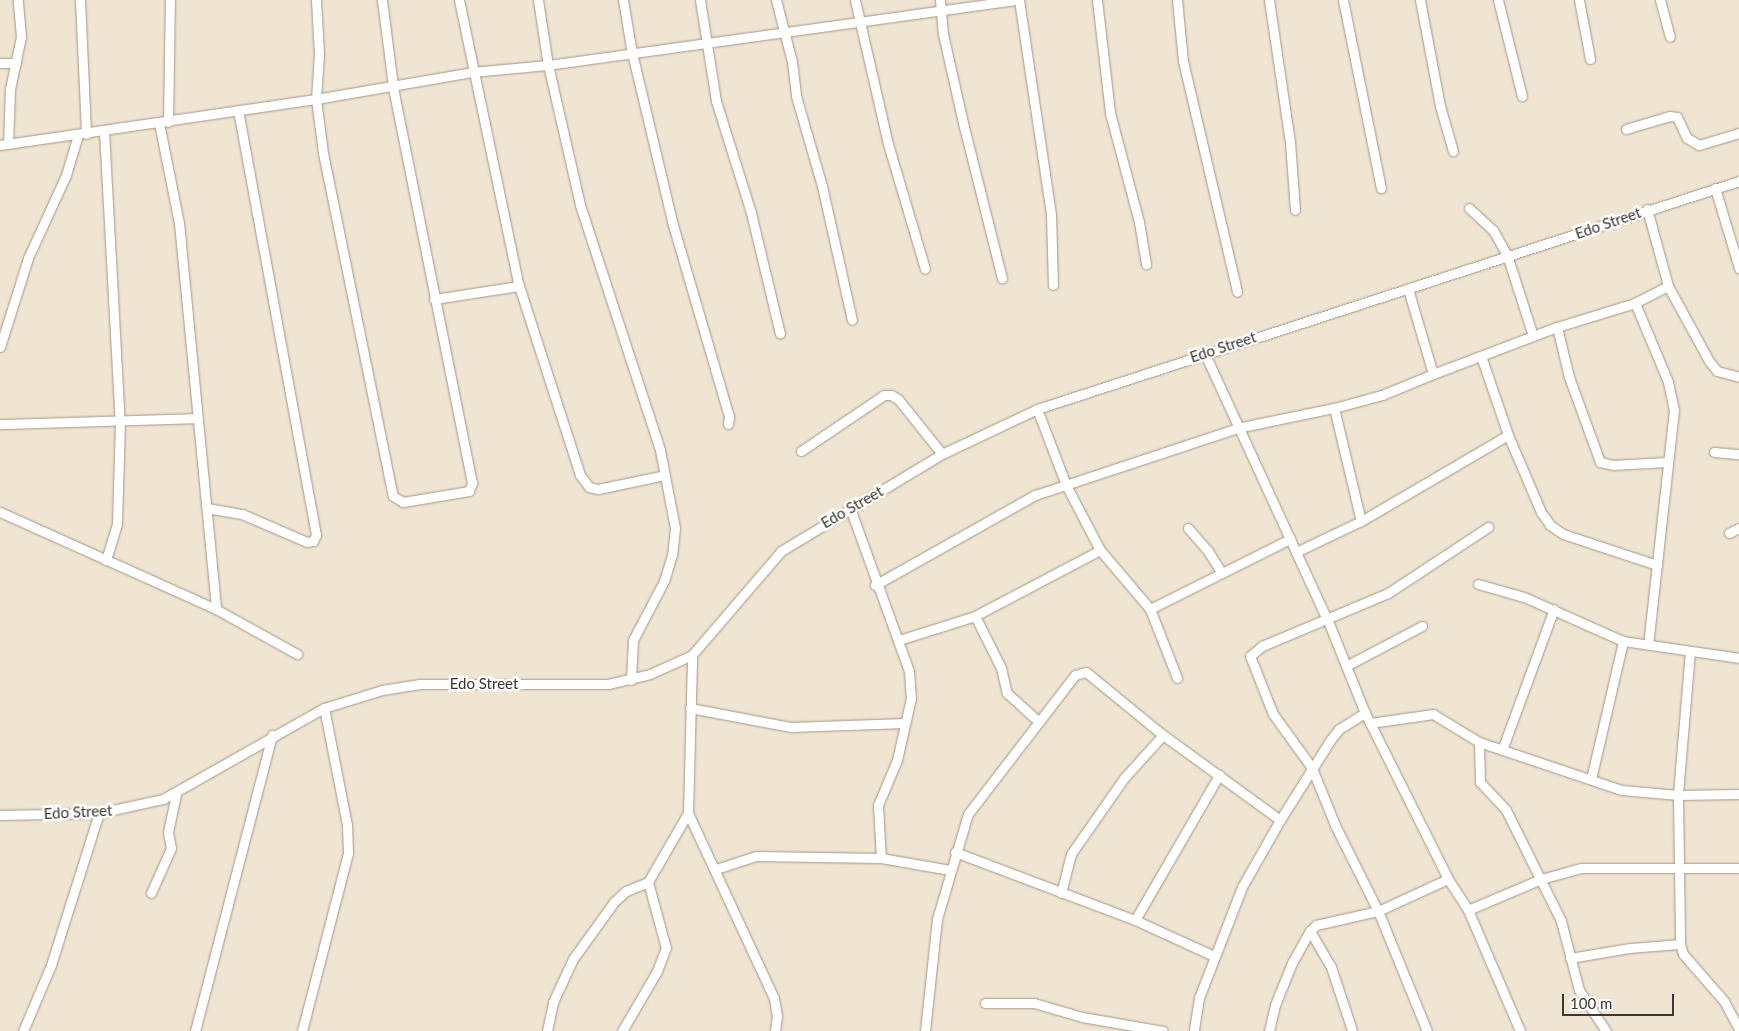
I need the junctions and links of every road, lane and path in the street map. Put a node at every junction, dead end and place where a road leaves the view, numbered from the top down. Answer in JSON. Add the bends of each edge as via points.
{"nodes":[{"id":1,"x":18,"y":0,"type":"edge"},
{"id":2,"x":80,"y":0,"type":"edge"},
{"id":3,"x":170,"y":0,"type":"edge"},
{"id":4,"x":316,"y":0,"type":"edge"},
{"id":5,"x":382,"y":0,"type":"edge"},
{"id":6,"x":459,"y":0,"type":"edge"},
{"id":7,"x":538,"y":0,"type":"edge"},
{"id":8,"x":623,"y":0,"type":"edge"},
{"id":9,"x":700,"y":0,"type":"edge"},
{"id":10,"x":776,"y":0,"type":"edge"},
{"id":11,"x":855,"y":0,"type":"edge"},
{"id":12,"x":940,"y":0,"type":"edge"},
{"id":13,"x":1014,"y":0,"type":"edge"},
{"id":14,"x":1019,"y":0,"type":"edge"},
{"id":15,"x":1096,"y":0,"type":"edge"},
{"id":16,"x":1177,"y":0,"type":"edge"},
{"id":17,"x":1269,"y":0,"type":"edge"},
{"id":18,"x":1343,"y":0,"type":"edge"},
{"id":19,"x":1420,"y":0,"type":"edge"},
{"id":20,"x":1498,"y":0,"type":"edge"},
{"id":21,"x":1579,"y":0,"type":"edge"},
{"id":22,"x":1660,"y":0,"type":"edge"},
{"id":23,"x":941,"y":10,"type":"junction"},
{"id":24,"x":859,"y":22,"type":"junction"},
{"id":25,"x":785,"y":32,"type":"junction"},
{"id":26,"x":1670,"y":38,"type":"dead end"},
{"id":27,"x":705,"y":43,"type":"junction"},
{"id":28,"x":632,"y":53,"type":"junction"},
{"id":29,"x":1590,"y":59,"type":"dead end"},
{"id":30,"x":0,"y":63,"type":"edge"},
{"id":31,"x":16,"y":63,"type":"junction"},
{"id":32,"x":548,"y":65,"type":"junction"},
{"id":33,"x":472,"y":72,"type":"junction"},
{"id":34,"x":393,"y":86,"type":"junction"},
{"id":35,"x":1522,"y":96,"type":"dead end"},
{"id":36,"x":316,"y":99,"type":"junction"},
{"id":37,"x":238,"y":111,"type":"junction"},
{"id":38,"x":163,"y":122,"type":"junction"},
{"id":39,"x":1626,"y":130,"type":"dead end"},
{"id":40,"x":104,"y":131,"type":"junction"},
{"id":41,"x":1739,"y":133,"type":"edge"},
{"id":42,"x":82,"y":135,"type":"junction"},
{"id":43,"x":4,"y":144,"type":"edge"},
{"id":44,"x":1453,"y":151,"type":"dead end"},
{"id":45,"x":1739,"y":181,"type":"edge"},
{"id":46,"x":1381,"y":188,"type":"dead end"},
{"id":47,"x":1715,"y":188,"type":"junction"},
{"id":48,"x":1468,"y":208,"type":"dead end"},
{"id":49,"x":1647,"y":209,"type":"junction"},
{"id":50,"x":1295,"y":210,"type":"dead end"},
{"id":51,"x":1507,"y":255,"type":"junction"},
{"id":52,"x":1146,"y":264,"type":"dead end"},
{"id":53,"x":1739,"y":268,"type":"edge"},
{"id":54,"x":925,"y":269,"type":"dead end"},
{"id":55,"x":1002,"y":278,"type":"dead end"},
{"id":56,"x":1054,"y":285,"type":"dead end"},
{"id":57,"x":519,"y":286,"type":"junction"},
{"id":58,"x":1668,"y":286,"type":"junction"},
{"id":59,"x":1408,"y":289,"type":"junction"},
{"id":60,"x":1237,"y":292,"type":"dead end"},
{"id":61,"x":434,"y":299,"type":"junction"},
{"id":62,"x":1635,"y":303,"type":"junction"},
{"id":63,"x":852,"y":320,"type":"dead end"},
{"id":64,"x":1557,"y":327,"type":"junction"},
{"id":65,"x":780,"y":334,"type":"dead end"},
{"id":66,"x":1533,"y":336,"type":"junction"},
{"id":67,"x":0,"y":347,"type":"edge"},
{"id":68,"x":1204,"y":352,"type":"junction"},
{"id":69,"x":1481,"y":356,"type":"junction"},
{"id":70,"x":1433,"y":374,"type":"junction"},
{"id":71,"x":1739,"y":377,"type":"edge"},
{"id":72,"x":1334,"y":408,"type":"junction"},
{"id":73,"x":1036,"y":409,"type":"junction"},
{"id":74,"x":197,"y":418,"type":"junction"},
{"id":75,"x":120,"y":422,"type":"junction"},
{"id":76,"x":0,"y":424,"type":"edge"},
{"id":77,"x":728,"y":424,"type":"dead end"},
{"id":78,"x":1237,"y":428,"type":"junction"},
{"id":79,"x":1508,"y":435,"type":"junction"},
{"id":80,"x":800,"y":451,"type":"dead end"},
{"id":81,"x":1714,"y":452,"type":"dead end"},
{"id":82,"x":942,"y":454,"type":"junction"},
{"id":83,"x":1739,"y":454,"type":"edge"},
{"id":84,"x":1666,"y":462,"type":"junction"},
{"id":85,"x":665,"y":475,"type":"junction"},
{"id":86,"x":1066,"y":485,"type":"junction"},
{"id":87,"x":207,"y":508,"type":"junction"},
{"id":88,"x":850,"y":508,"type":"junction"},
{"id":89,"x":0,"y":512,"type":"edge"},
{"id":90,"x":1361,"y":521,"type":"junction"},
{"id":91,"x":1488,"y":527,"type":"dead end"},
{"id":92,"x":1188,"y":528,"type":"dead end"},
{"id":93,"x":1739,"y":528,"type":"edge"},
{"id":94,"x":1729,"y":533,"type":"dead end"},
{"id":95,"x":1290,"y":539,"type":"junction"},
{"id":96,"x":1100,"y":550,"type":"junction"},
{"id":97,"x":1296,"y":552,"type":"junction"},
{"id":98,"x":106,"y":560,"type":"junction"},
{"id":99,"x":1657,"y":565,"type":"junction"},
{"id":100,"x":1222,"y":573,"type":"junction"},
{"id":101,"x":1478,"y":584,"type":"dead end"},
{"id":102,"x":875,"y":585,"type":"junction"},
{"id":103,"x":216,"y":609,"type":"junction"},
{"id":104,"x":1150,"y":609,"type":"junction"},
{"id":105,"x":1554,"y":609,"type":"junction"},
{"id":106,"x":975,"y":616,"type":"junction"},
{"id":107,"x":1328,"y":620,"type":"junction"},
{"id":108,"x":1422,"y":626,"type":"dead end"},
{"id":109,"x":899,"y":640,"type":"junction"},
{"id":110,"x":1623,"y":640,"type":"junction"},
{"id":111,"x":1648,"y":645,"type":"junction"},
{"id":112,"x":1690,"y":651,"type":"junction"},
{"id":113,"x":297,"y":654,"type":"dead end"},
{"id":114,"x":692,"y":655,"type":"junction"},
{"id":115,"x":1739,"y":658,"type":"edge"},
{"id":116,"x":1346,"y":666,"type":"junction"},
{"id":117,"x":1177,"y":678,"type":"dead end"},
{"id":118,"x":631,"y":680,"type":"junction"},
{"id":119,"x":324,"y":708,"type":"junction"},
{"id":120,"x":690,"y":708,"type":"junction"},
{"id":121,"x":1365,"y":713,"type":"junction"},
{"id":122,"x":1039,"y":722,"type":"junction"},
{"id":123,"x":905,"y":723,"type":"junction"},
{"id":124,"x":1370,"y":723,"type":"junction"},
{"id":125,"x":272,"y":735,"type":"junction"},
{"id":126,"x":1163,"y":735,"type":"junction"},
{"id":127,"x":1479,"y":742,"type":"junction"},
{"id":128,"x":1502,"y":750,"type":"junction"},
{"id":129,"x":1312,"y":768,"type":"junction"},
{"id":130,"x":1218,"y":775,"type":"junction"},
{"id":131,"x":1591,"y":779,"type":"junction"},
{"id":132,"x":176,"y":794,"type":"junction"},
{"id":133,"x":1739,"y":794,"type":"edge"},
{"id":134,"x":1678,"y":795,"type":"junction"},
{"id":135,"x":99,"y":813,"type":"junction"},
{"id":136,"x":688,"y":813,"type":"junction"},
{"id":137,"x":0,"y":815,"type":"edge"},
{"id":138,"x":1280,"y":820,"type":"junction"},
{"id":139,"x":955,"y":852,"type":"junction"},
{"id":140,"x":881,"y":858,"type":"junction"},
{"id":141,"x":1739,"y":868,"type":"edge"},
{"id":142,"x":716,"y":869,"type":"junction"},
{"id":143,"x":1678,"y":869,"type":"junction"},
{"id":144,"x":950,"y":870,"type":"junction"},
{"id":145,"x":1448,"y":879,"type":"junction"},
{"id":146,"x":1541,"y":879,"type":"junction"},
{"id":147,"x":648,"y":882,"type":"junction"},
{"id":148,"x":151,"y":893,"type":"dead end"},
{"id":149,"x":1061,"y":893,"type":"junction"},
{"id":150,"x":1468,"y":910,"type":"junction"},
{"id":151,"x":1378,"y":912,"type":"junction"},
{"id":152,"x":1135,"y":920,"type":"junction"},
{"id":153,"x":1310,"y":930,"type":"junction"},
{"id":154,"x":1680,"y":944,"type":"junction"},
{"id":155,"x":1214,"y":956,"type":"junction"},
{"id":156,"x":1570,"y":958,"type":"junction"},
{"id":157,"x":985,"y":1003,"type":"dead end"},
{"id":158,"x":1739,"y":1029,"type":"edge"},
{"id":159,"x":1352,"y":1030,"type":"edge"},
{"id":160,"x":23,"y":1031,"type":"edge"},
{"id":161,"x":195,"y":1031,"type":"edge"},
{"id":162,"x":302,"y":1031,"type":"edge"},
{"id":163,"x":547,"y":1031,"type":"edge"},
{"id":164,"x":622,"y":1031,"type":"edge"},
{"id":165,"x":774,"y":1031,"type":"edge"},
{"id":166,"x":924,"y":1031,"type":"edge"},
{"id":167,"x":1163,"y":1031,"type":"edge"},
{"id":168,"x":1194,"y":1031,"type":"edge"},
{"id":169,"x":1269,"y":1031,"type":"edge"},
{"id":170,"x":1427,"y":1031,"type":"edge"},
{"id":171,"x":1520,"y":1031,"type":"edge"},
{"id":172,"x":1606,"y":1031,"type":"edge"}],
"edges":[{"from":1,"to":31,"type":"street","via":[[21,37]]},
{"from":2,"to":42,"type":"street"},
{"from":3,"to":38,"type":"street"},
{"from":4,"to":36,"type":"street","via":[[320,54]]},
{"from":5,"to":34,"type":"street"},
{"from":6,"to":33,"type":"street"},
{"from":7,"to":32,"type":"street"},
{"from":8,"to":28,"type":"street"},
{"from":9,"to":27,"type":"street"},
{"from":10,"to":25,"type":"street"},
{"from":11,"to":24,"type":"street"},
{"from":12,"to":23,"type":"street"},
{"from":13,"to":23,"type":"street"},
{"from":14,"to":56,"type":"street","via":[[1051,215]]},
{"from":15,"to":52,"type":"street","via":[[1110,113],[1139,222]]},
{"from":16,"to":60,"type":"street","via":[[1183,61]]},
{"from":17,"to":50,"type":"street","via":[[1290,142]]},
{"from":18,"to":46,"type":"street"},
{"from":19,"to":44,"type":"street","via":[[1440,106]]},
{"from":20,"to":35,"type":"street"},
{"from":21,"to":29,"type":"street"},
{"from":22,"to":26,"type":"street"},
{"from":23,"to":24,"type":"street"},
{"from":23,"to":55,"type":"street","via":[[964,127]]},
{"from":24,"to":25,"type":"street"},
{"from":24,"to":54,"type":"street","via":[[888,144]]},
{"from":25,"to":27,"type":"street"},
{"from":25,"to":63,"type":"street","via":[[796,96],[822,186]]},
{"from":27,"to":28,"type":"street"},
{"from":27,"to":65,"type":"street","via":[[716,101],[751,213]]},
{"from":28,"to":32,"type":"street"},
{"from":28,"to":77,"type":"street","via":[[673,225],[729,417]]},
{"from":30,"to":31,"type":"street"},
{"from":31,"to":43,"type":"street"},
{"from":32,"to":33,"type":"street"},
{"from":32,"to":85,"type":"street","via":[[580,205],[660,450]]},
{"from":33,"to":34,"type":"street"},
{"from":33,"to":57,"type":"street"},
{"from":34,"to":36,"type":"street"},
{"from":34,"to":61,"type":"street"},
{"from":36,"to":37,"type":"street"},
{"from":36,"to":61,"type":"street","via":[[323,154],[360,346],[393,496],[403,502],[472,488]]},
{"from":37,"to":38,"type":"street"},
{"from":37,"to":87,"type":"street","via":[[316,535],[313,541],[307,542],[242,514]]},
{"from":38,"to":40,"type":"street"},
{"from":38,"to":74,"type":"street","via":[[179,223]]},
{"from":39,"to":41,"type":"street","via":[[1670,116],[1682,121],[1687,138],[1699,145]]},
{"from":40,"to":42,"type":"street"},
{"from":40,"to":75,"type":"street"},
{"from":42,"to":43,"type":"street"},
{"from":42,"to":67,"type":"street","via":[[28,258]]},
{"from":45,"to":47,"type":"street","name":"Edo Street"},
{"from":47,"to":49,"type":"street","name":"Edo Street"},
{"from":47,"to":53,"type":"street"},
{"from":48,"to":51,"type":"street","via":[[1493,230]]},
{"from":49,"to":51,"type":"street","name":"Edo Street"},
{"from":49,"to":58,"type":"street"},
{"from":51,"to":59,"type":"street","name":"Edo Street"},
{"from":51,"to":66,"type":"street"},
{"from":57,"to":61,"type":"street"},
{"from":57,"to":85,"type":"street","via":[[584,482],[598,489]]},
{"from":58,"to":62,"type":"street"},
{"from":58,"to":71,"type":"street","via":[[1709,361],[1717,371]]},
{"from":59,"to":68,"type":"street","name":"Edo Street"},
{"from":59,"to":70,"type":"street"},
{"from":62,"to":64,"type":"street"},
{"from":62,"to":84,"type":"street","via":[[1673,397]]},
{"from":64,"to":66,"type":"street"},
{"from":64,"to":84,"type":"street","via":[[1570,378],[1600,462],[1613,465]]},
{"from":66,"to":69,"type":"street"},
{"from":68,"to":73,"type":"street","name":"Edo Street"},
{"from":68,"to":78,"type":"street"},
{"from":69,"to":70,"type":"street"},
{"from":69,"to":79,"type":"street"},
{"from":70,"to":72,"type":"street","via":[[1382,395]]},
{"from":72,"to":78,"type":"street"},
{"from":72,"to":90,"type":"street"},
{"from":73,"to":82,"type":"street","name":"Edo Street"},
{"from":73,"to":86,"type":"street"},
{"from":74,"to":75,"type":"street"},
{"from":74,"to":87,"type":"street"},
{"from":75,"to":76,"type":"street"},
{"from":75,"to":98,"type":"street","via":[[117,524]]},
{"from":78,"to":86,"type":"street"},
{"from":78,"to":95,"type":"street"},
{"from":79,"to":90,"type":"street"},
{"from":79,"to":99,"type":"street","via":[[1541,512],[1550,525],[1564,534]]},
{"from":80,"to":82,"type":"street","via":[[884,395],[891,395],[898,399]]},
{"from":81,"to":83,"type":"street"},
{"from":82,"to":88,"type":"street","name":"Edo Street"},
{"from":84,"to":99,"type":"street","via":[[1666,503]]},
{"from":85,"to":118,"type":"street","via":[[675,528],[672,555],[664,581],[633,640]]},
{"from":86,"to":96,"type":"street"},
{"from":86,"to":102,"type":"street","via":[[1035,495]]},
{"from":87,"to":103,"type":"street"},
{"from":88,"to":102,"type":"street"},
{"from":88,"to":114,"type":"street","name":"Edo Street","via":[[774,556]]},
{"from":89,"to":98,"type":"street"},
{"from":90,"to":97,"type":"street"},
{"from":91,"to":107,"type":"street","via":[[1388,593]]},
{"from":92,"to":100,"type":"street"},
{"from":93,"to":94,"type":"street"},
{"from":95,"to":97,"type":"street"},
{"from":95,"to":100,"type":"street"},
{"from":96,"to":104,"type":"street"},
{"from":96,"to":106,"type":"street"},
{"from":97,"to":107,"type":"street"},
{"from":98,"to":103,"type":"street"},
{"from":99,"to":111,"type":"street"},
{"from":100,"to":104,"type":"street"},
{"from":101,"to":105,"type":"street"},
{"from":102,"to":109,"type":"street"},
{"from":103,"to":113,"type":"street"},
{"from":104,"to":117,"type":"street"},
{"from":105,"to":110,"type":"street"},
{"from":105,"to":128,"type":"street"},
{"from":106,"to":109,"type":"street"},
{"from":106,"to":122,"type":"street","via":[[1001,668],[1007,693]]},
{"from":107,"to":116,"type":"street"},
{"from":107,"to":129,"type":"street","via":[[1262,646],[1250,656],[1273,714]]},
{"from":108,"to":116,"type":"street"},
{"from":109,"to":123,"type":"street","via":[[909,671],[911,698]]},
{"from":110,"to":111,"type":"street"},
{"from":110,"to":131,"type":"street"},
{"from":111,"to":112,"type":"street"},
{"from":112,"to":115,"type":"street"},
{"from":112,"to":134,"type":"street"},
{"from":114,"to":118,"type":"street","name":"Edo Street"},
{"from":114,"to":120,"type":"street"},
{"from":116,"to":121,"type":"street"},
{"from":118,"to":119,"type":"street","name":"Edo Street","via":[[580,685],[419,684],[382,690]]},
{"from":119,"to":125,"type":"street","name":"Edo Street"},
{"from":119,"to":162,"type":"street","via":[[347,825],[348,853]]},
{"from":120,"to":123,"type":"street","via":[[791,726]]},
{"from":120,"to":136,"type":"street"},
{"from":121,"to":124,"type":"street"},
{"from":121,"to":129,"type":"street","via":[[1339,729]]},
{"from":122,"to":126,"type":"street","via":[[1075,675],[1086,672]]},
{"from":122,"to":139,"type":"street","via":[[979,796],[968,814]]},
{"from":123,"to":140,"type":"street","via":[[897,760],[878,806]]},
{"from":124,"to":127,"type":"street","via":[[1433,714]]},
{"from":124,"to":145,"type":"street"},
{"from":125,"to":132,"type":"street","name":"Edo Street"},
{"from":125,"to":161,"type":"street"},
{"from":126,"to":130,"type":"street"},
{"from":126,"to":149,"type":"street","via":[[1124,778],[1071,854]]},
{"from":127,"to":128,"type":"street"},
{"from":127,"to":146,"type":"street","via":[[1480,782],[1506,810]]},
{"from":128,"to":131,"type":"street"},
{"from":129,"to":138,"type":"street"},
{"from":129,"to":151,"type":"street","via":[[1335,826]]},
{"from":130,"to":138,"type":"street"},
{"from":130,"to":152,"type":"street"},
{"from":131,"to":134,"type":"street","via":[[1622,790]]},
{"from":132,"to":135,"type":"street","name":"Edo Street"},
{"from":132,"to":148,"type":"street","via":[[168,832],[171,848]]},
{"from":133,"to":134,"type":"street"},
{"from":134,"to":143,"type":"street"},
{"from":135,"to":137,"type":"street","name":"Edo Street"},
{"from":135,"to":160,"type":"street","via":[[51,965]]},
{"from":136,"to":142,"type":"street"},
{"from":136,"to":147,"type":"street"},
{"from":138,"to":155,"type":"street","via":[[1242,887]]},
{"from":139,"to":144,"type":"street"},
{"from":139,"to":149,"type":"street"},
{"from":140,"to":142,"type":"street","via":[[756,856]]},
{"from":140,"to":144,"type":"street"},
{"from":141,"to":143,"type":"street"},
{"from":142,"to":165,"type":"street","via":[[774,998],[778,1016]]},
{"from":143,"to":146,"type":"street","via":[[1582,868]]},
{"from":143,"to":154,"type":"street"},
{"from":144,"to":166,"type":"street","via":[[937,919]]},
{"from":145,"to":150,"type":"street"},
{"from":145,"to":151,"type":"street"},
{"from":146,"to":150,"type":"street"},
{"from":146,"to":156,"type":"street","via":[[1566,936]]},
{"from":147,"to":163,"type":"street","via":[[633,887],[614,902],[573,959],[553,1002]]},
{"from":147,"to":164,"type":"street","via":[[666,948],[657,971]]},
{"from":149,"to":152,"type":"street"},
{"from":150,"to":171,"type":"street"},
{"from":151,"to":153,"type":"street","via":[[1326,923]]},
{"from":151,"to":170,"type":"street"},
{"from":152,"to":155,"type":"street"},
{"from":153,"to":159,"type":"street","via":[[1331,967]]},
{"from":153,"to":169,"type":"street","via":[[1288,971]]},
{"from":154,"to":156,"type":"street"},
{"from":154,"to":158,"type":"street","via":[[1684,954],[1724,1001]]},
{"from":155,"to":168,"type":"street","via":[[1199,998]]},
{"from":156,"to":172,"type":"street","via":[[1579,990]]},
{"from":157,"to":167,"type":"street","via":[[1034,1003],[1082,1017]]}]}
